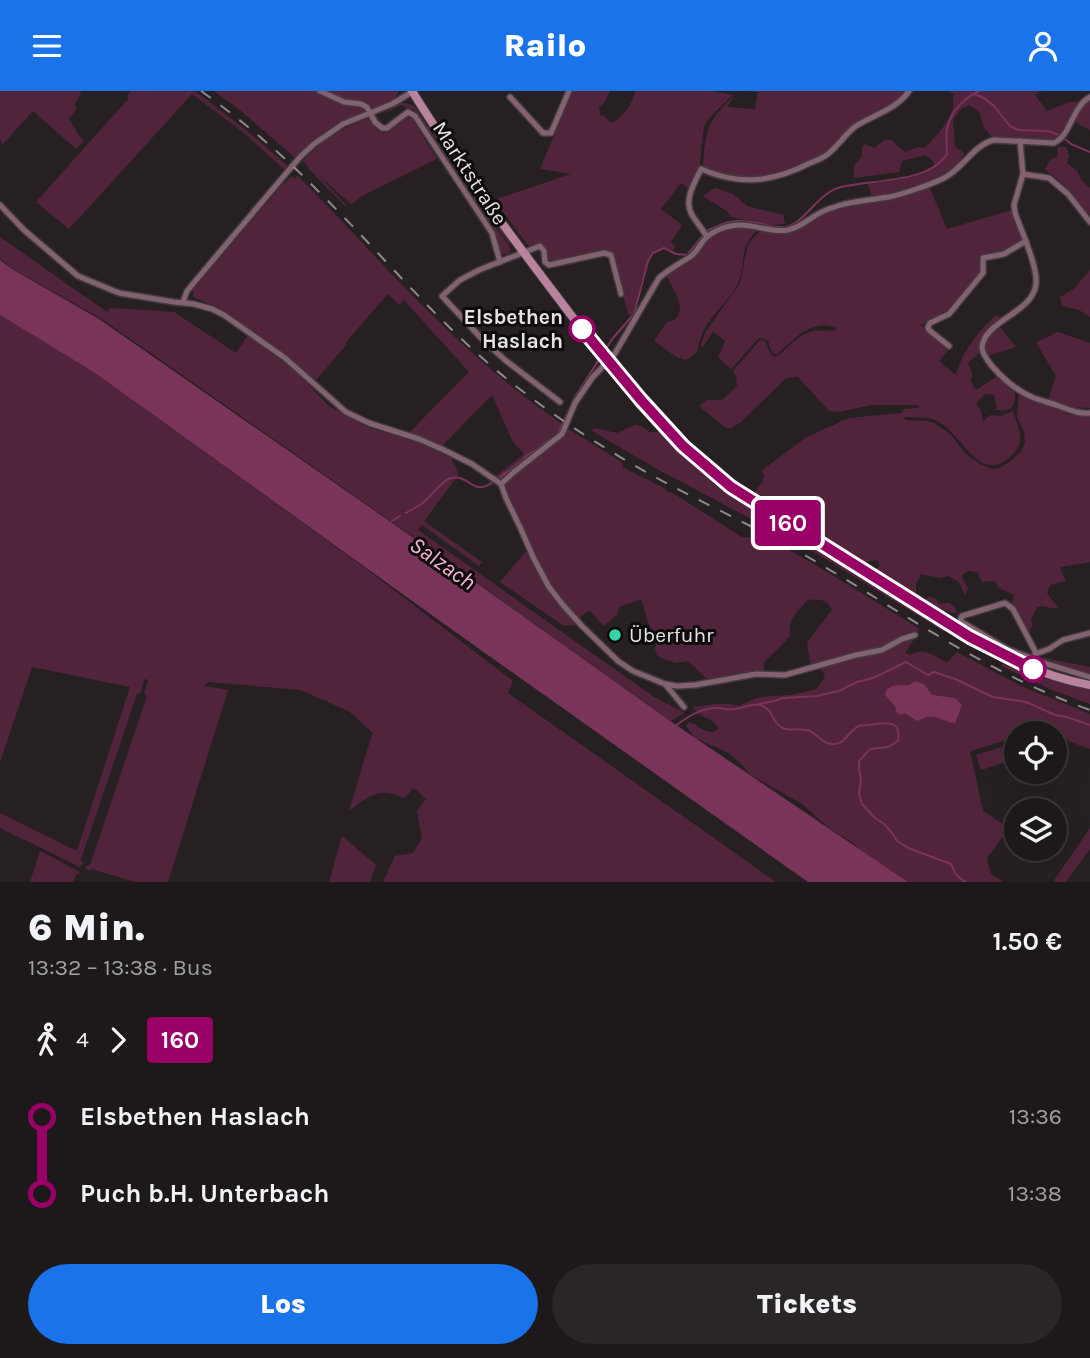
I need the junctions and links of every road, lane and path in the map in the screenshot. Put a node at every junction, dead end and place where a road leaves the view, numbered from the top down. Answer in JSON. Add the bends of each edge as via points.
{"nodes":[{"id":1,"x":320,"y":91,"type":"edge"},
{"id":2,"x":412,"y":91,"type":"edge"},
{"id":3,"x":569,"y":91,"type":"edge"},
{"id":4,"x":909,"y":91,"type":"edge"},
{"id":5,"x":510,"y":97,"type":"dead end"},
{"id":6,"x":1090,"y":97,"type":"edge"},
{"id":7,"x":372,"y":114,"type":"junction"},
{"id":8,"x":1020,"y":141,"type":"junction"},
{"id":9,"x":1023,"y":174,"type":"junction"},
{"id":10,"x":0,"y":205,"type":"edge"},
{"id":11,"x":1090,"y":222,"type":"edge"},
{"id":12,"x":707,"y":237,"type":"junction"},
{"id":13,"x":1026,"y":241,"type":"junction"},
{"id":14,"x":524,"y":253,"type":"junction"},
{"id":15,"x":500,"y":262,"type":"junction"},
{"id":16,"x":621,"y":293,"type":"dead end"},
{"id":17,"x":183,"y":302,"type":"junction"},
{"id":18,"x":949,"y":346,"type":"dead end"},
{"id":19,"x":604,"y":357,"type":"junction"},
{"id":20,"x":560,"y":402,"type":"dead end"},
{"id":21,"x":1090,"y":413,"type":"edge"},
{"id":22,"x":502,"y":484,"type":"junction"},
{"id":23,"x":1090,"y":633,"type":"edge"},
{"id":24,"x":915,"y":635,"type":"dead end"},
{"id":25,"x":1036,"y":653,"type":"junction"},
{"id":26,"x":1031,"y":659,"type":"junction"},
{"id":27,"x":1090,"y":677,"type":"edge"},
{"id":28,"x":664,"y":684,"type":"junction"},
{"id":29,"x":1090,"y":685,"type":"edge"},
{"id":30,"x":684,"y":707,"type":"dead end"}],
"edges":[{"from":1,"to":7,"type":"street","via":[[368,107]]},
{"from":2,"to":7,"type":"street"},
{"from":2,"to":14,"type":"main road"},
{"from":3,"to":5,"type":"street","via":[[551,132],[545,134]]},
{"from":4,"to":12,"type":"street","via":[[886,111],[855,127],[828,155],[788,174],[735,180],[701,169],[689,210]]},
{"from":6,"to":8,"type":"street","via":[[1060,140]]},
{"from":7,"to":15,"type":"street","name":"Marktstraße","via":[[382,128],[408,112],[415,115],[492,233]]},
{"from":7,"to":17,"type":"street","via":[[343,124],[307,151],[187,291]]},
{"from":8,"to":9,"type":"street"},
{"from":8,"to":12,"type":"street","via":[[986,142],[945,177],[892,196],[827,210],[794,228],[731,225]]},
{"from":9,"to":11,"type":"street","via":[[1049,178]]},
{"from":9,"to":13,"type":"street","via":[[1014,205]]},
{"from":10,"to":17,"type":"street","via":[[78,276],[119,293]]},
{"from":12,"to":19,"type":"street","via":[[691,256],[659,278],[614,355]]},
{"from":13,"to":18,"type":"street","via":[[1004,254],[983,258],[983,273],[949,314],[930,323],[929,330]]},
{"from":13,"to":21,"type":"street","via":[[1037,283],[1034,295],[991,332],[983,354],[1013,387],[1067,410]]},
{"from":14,"to":15,"type":"street"},
{"from":14,"to":16,"type":"street","via":[[540,246],[549,265],[607,253]]},
{"from":14,"to":19,"type":"main road"},
{"from":15,"to":20,"type":"street","via":[[460,280],[442,296],[505,360]]},
{"from":17,"to":22,"type":"street","via":[[224,315],[285,358],[346,412],[463,459]]},
{"from":19,"to":22,"type":"street","via":[[562,435]]},
{"from":19,"to":29,"type":"main road","via":[[683,446],[731,487],[989,647],[1033,669]]},
{"from":22,"to":28,"type":"street","via":[[534,559],[563,605],[618,661]]},
{"from":23,"to":25,"type":"street"},
{"from":24,"to":28,"type":"street","via":[[882,650],[785,675]]},
{"from":25,"to":26,"type":"street"},
{"from":25,"to":26,"type":"street","via":[[1009,605],[962,616],[960,621]]},
{"from":26,"to":27,"type":"street"},
{"from":28,"to":30,"type":"street"}]}
